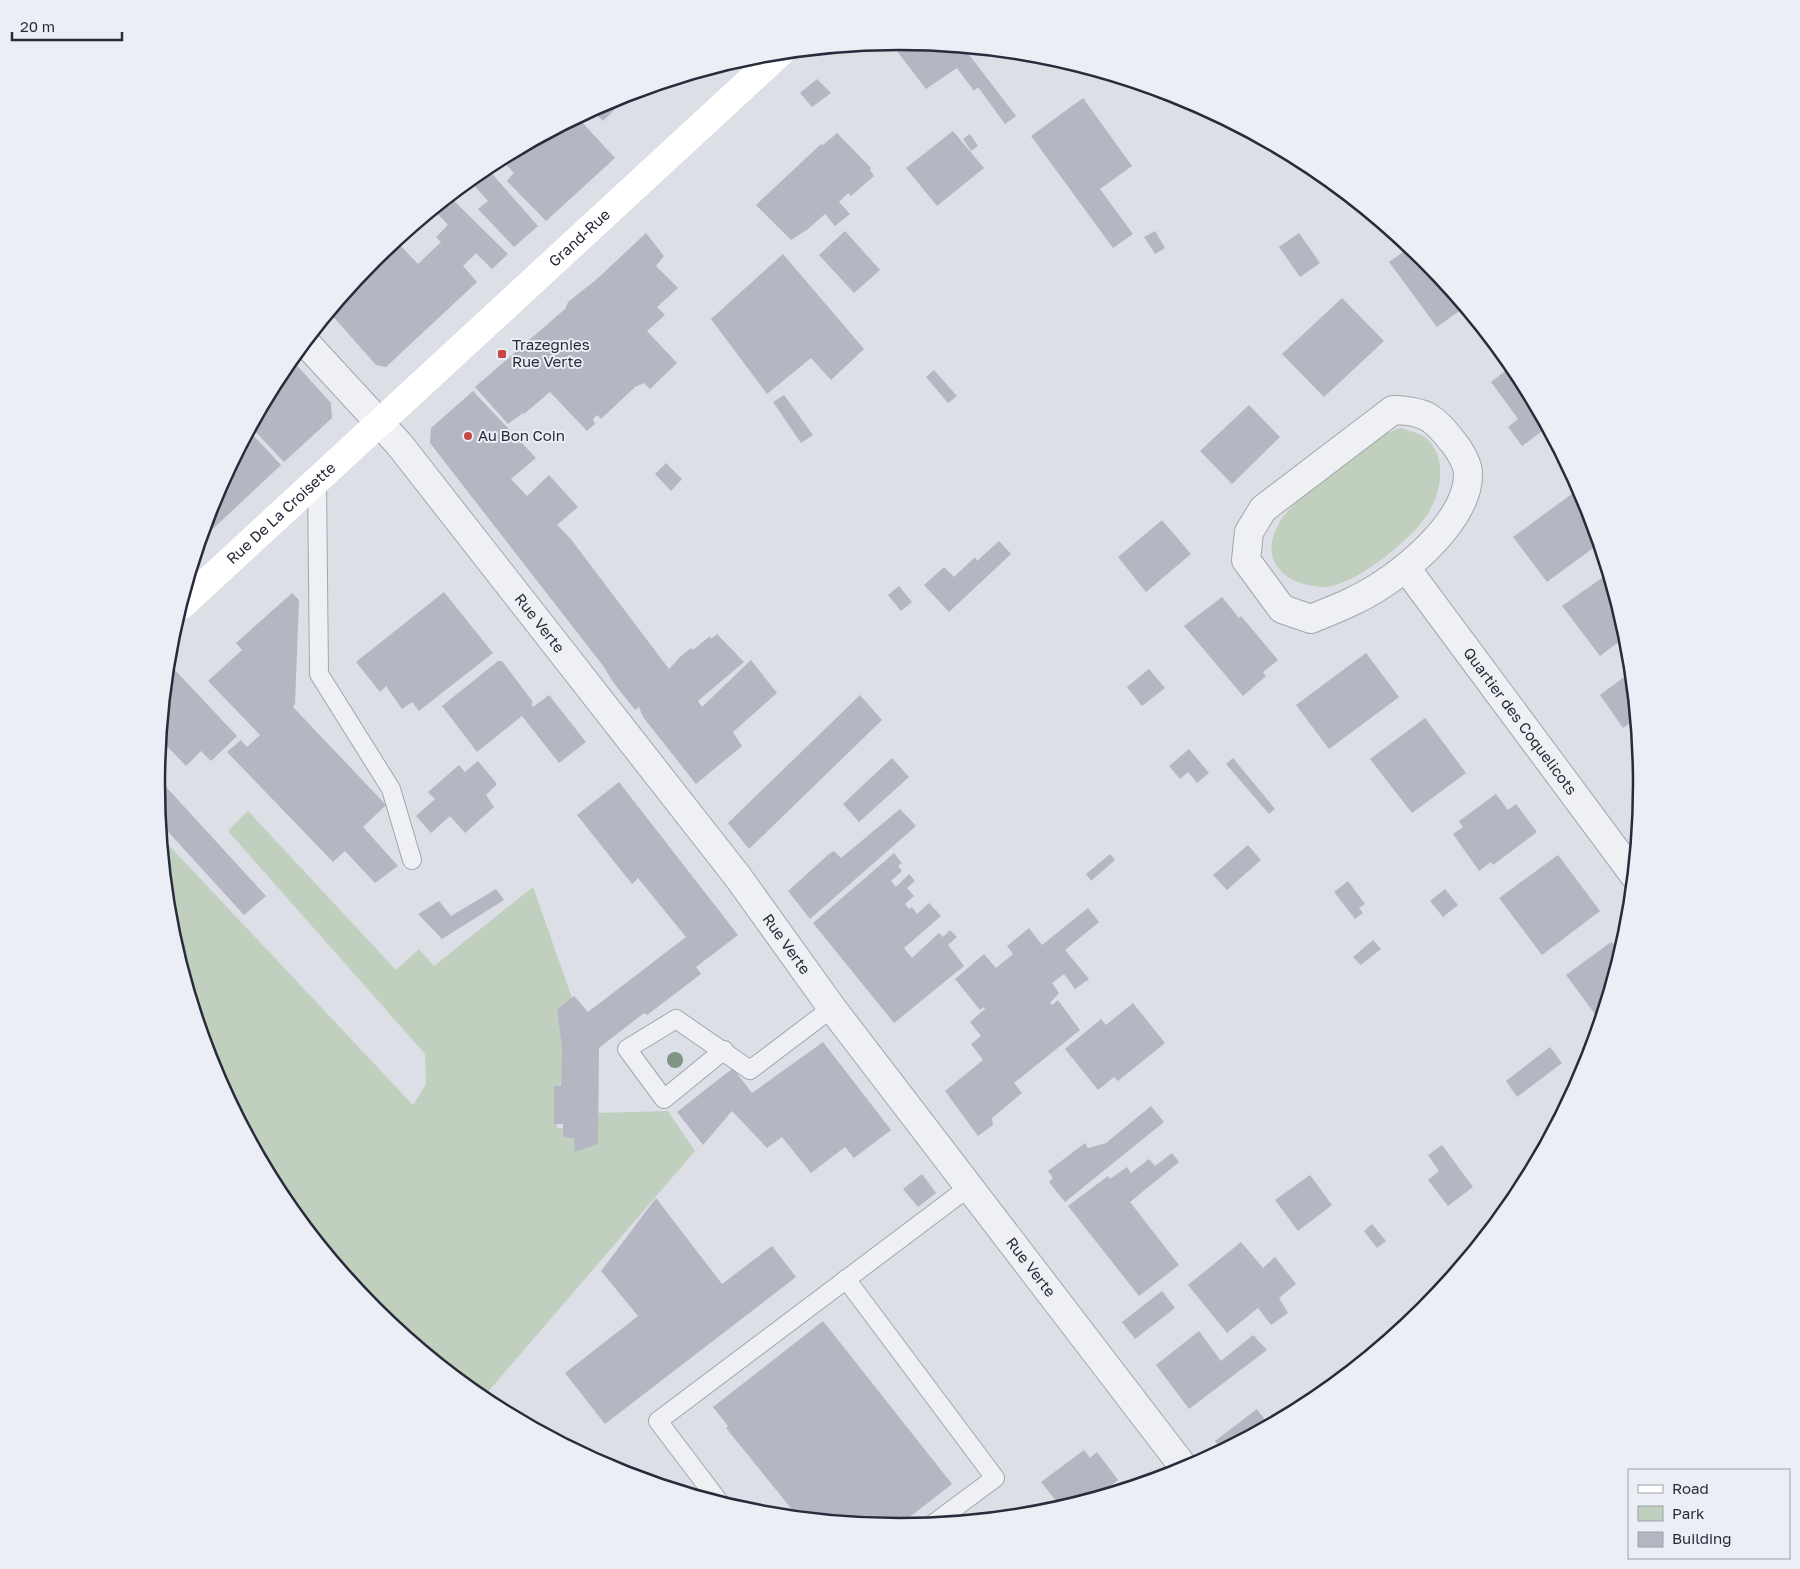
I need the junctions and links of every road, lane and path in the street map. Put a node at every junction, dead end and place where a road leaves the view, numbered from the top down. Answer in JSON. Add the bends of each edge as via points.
{"nodes":[{"id":1,"x":771,"y":62,"type":"edge"},
{"id":2,"x":310,"y":347,"type":"edge"},
{"id":3,"x":380,"y":424,"type":"junction"},
{"id":4,"x":317,"y":482,"type":"junction"},
{"id":5,"x":1406,"y":568,"type":"junction"},
{"id":6,"x":190,"y":598,"type":"edge"},
{"id":7,"x":412,"y":860,"type":"dead end"},
{"id":8,"x":1629,"y":869,"type":"edge"},
{"id":9,"x":832,"y":1008,"type":"junction"},
{"id":10,"x":724,"y":1050,"type":"junction"},
{"id":11,"x":969,"y":1187,"type":"junction"},
{"id":12,"x":846,"y":1279,"type":"junction"},
{"id":13,"x":1181,"y":1463,"type":"edge"},
{"id":14,"x":714,"y":1495,"type":"edge"},
{"id":15,"x":942,"y":1517,"type":"edge"}],
"edges":[{"from":1,"to":3,"type":"main road","name":"Grand-Rue"},
{"from":2,"to":3,"type":"street","name":"Rue Verte"},
{"from":3,"to":4,"type":"main road","name":"Rue De La Croisette"},
{"from":3,"to":9,"type":"street","name":"Rue Verte","via":[[406,452],[738,877]]},
{"from":4,"to":6,"type":"main road","name":"Rue De La Croisette"},
{"from":4,"to":7,"type":"lane","via":[[319,674],[391,789]]},
{"from":5,"to":5,"type":"street","via":[[1358,599],[1312,619],[1282,609],[1256,574],[1246,560],[1249,532],[1263,509],[1393,410],[1415,410],[1436,421],[1458,449],[1468,472],[1462,502],[1448,527]]},
{"from":5,"to":8,"type":"street","name":"Quartier des Coquelicots"},
{"from":9,"to":10,"type":"lane","via":[[750,1070]]},
{"from":9,"to":11,"type":"street","name":"Rue Verte"},
{"from":10,"to":10,"type":"lane","via":[[676,1019],[627,1049],[664,1098]]},
{"from":11,"to":12,"type":"lane"},
{"from":11,"to":13,"type":"street","name":"Rue Verte"},
{"from":12,"to":14,"type":"lane","via":[[658,1421]]},
{"from":12,"to":15,"type":"lane","via":[[995,1478]]}]}
